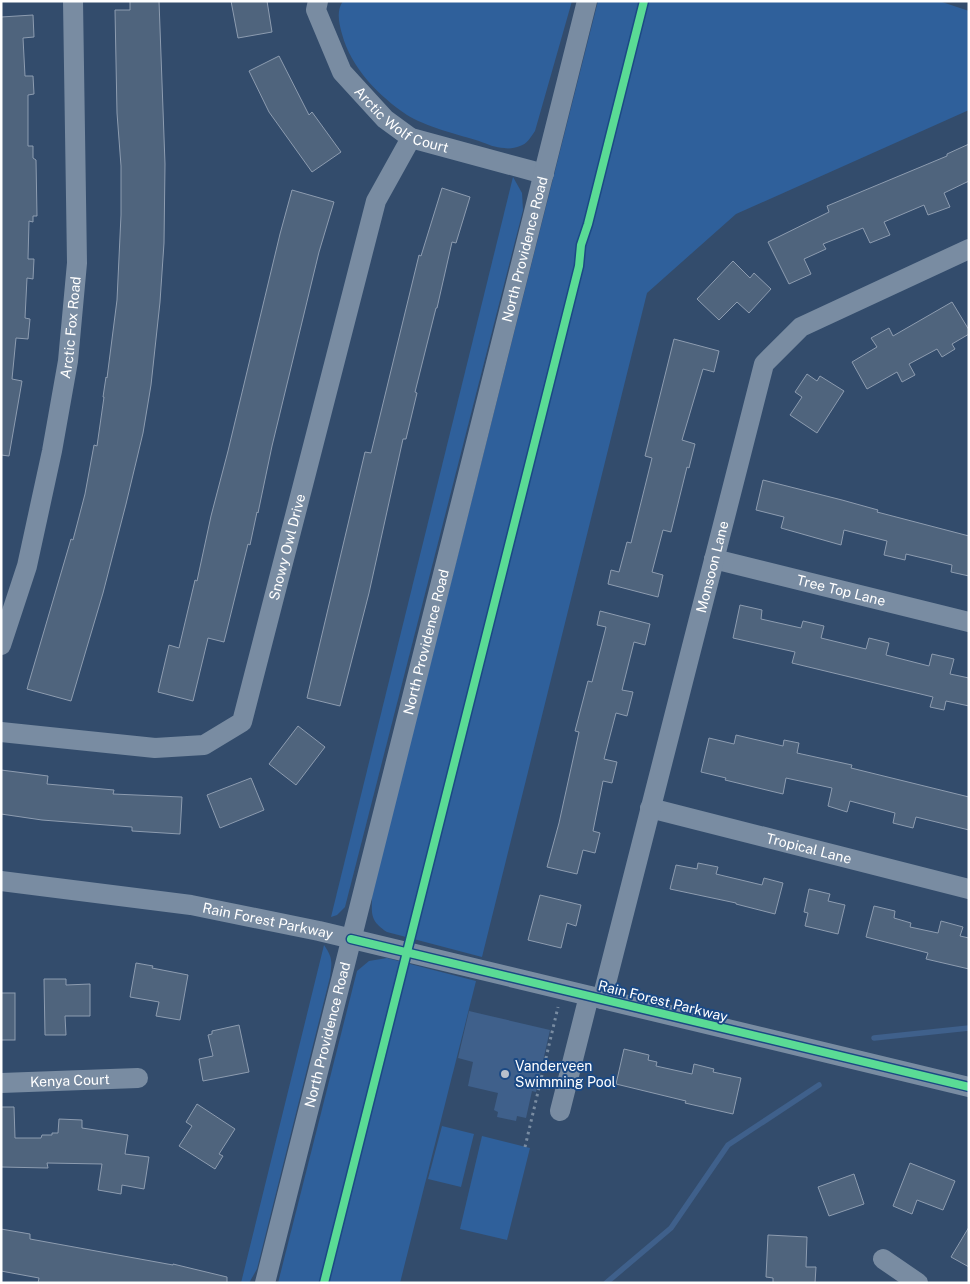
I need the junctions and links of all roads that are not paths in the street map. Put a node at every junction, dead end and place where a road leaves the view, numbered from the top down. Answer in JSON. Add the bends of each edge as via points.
{"nodes":[{"id":1,"x":73,"y":1,"type":"edge"},
{"id":2,"x":318,"y":1,"type":"edge"},
{"id":3,"x":587,"y":1,"type":"edge"},
{"id":4,"x":411,"y":138,"type":"junction"},
{"id":5,"x":544,"y":174,"type":"junction"},
{"id":6,"x":969,"y":249,"type":"edge"},
{"id":7,"x":714,"y":559,"type":"junction"},
{"id":8,"x":969,"y":622,"type":"edge"},
{"id":9,"x":1,"y":645,"type":"edge"},
{"id":10,"x":1,"y":732,"type":"edge"},
{"id":11,"x":650,"y":808,"type":"junction"},
{"id":12,"x":1,"y":881,"type":"edge"},
{"id":13,"x":969,"y":889,"type":"edge"},
{"id":14,"x":351,"y":939,"type":"junction"},
{"id":15,"x":595,"y":998,"type":"junction"},
{"id":16,"x":138,"y":1078,"type":"dead end"},
{"id":17,"x":1,"y":1083,"type":"edge"},
{"id":18,"x":969,"y":1087,"type":"edge"},
{"id":19,"x":560,"y":1111,"type":"dead end"},
{"id":20,"x":883,"y":1259,"type":"dead end"},
{"id":21,"x":265,"y":1283,"type":"edge"},
{"id":22,"x":918,"y":1283,"type":"edge"}],
"edges":[{"from":1,"to":9,"type":"street","name":"Arctic Fox Road","via":[[77,263],[68,361],[27,566]]},
{"from":2,"to":4,"type":"street","name":"Arctic Wolf Court","via":[[316,10],[342,72],[385,119]]},
{"from":3,"to":5,"type":"street","name":"North Providence Road"},
{"from":4,"to":5,"type":"street","name":"Arctic Wolf Court"},
{"from":4,"to":10,"type":"street","name":"Snowy Owl Drive","via":[[376,201],[242,722],[204,745],[155,748]]},
{"from":5,"to":14,"type":"street","name":"North Providence Road"},
{"from":6,"to":7,"type":"street","name":"Monsoon Lane","via":[[801,327],[764,364]]},
{"from":7,"to":8,"type":"street","name":"Tree Top Lane"},
{"from":7,"to":11,"type":"street","name":"Monsoon Lane"},
{"from":11,"to":13,"type":"street","name":"Tropical Lane"},
{"from":11,"to":15,"type":"street","name":"Monsoon Lane"},
{"from":12,"to":14,"type":"street","name":"Rain Forest Parkway","via":[[191,905]]},
{"from":14,"to":15,"type":"street","name":"Rain Forest Parkway"},
{"from":14,"to":21,"type":"street","name":"North Providence Road"},
{"from":15,"to":18,"type":"street","name":"Rain Forest Parkway"},
{"from":15,"to":19,"type":"street","name":"Monsoon Lane"},
{"from":16,"to":17,"type":"street","name":"Kenya Court"},
{"from":20,"to":22,"type":"street"}]}
